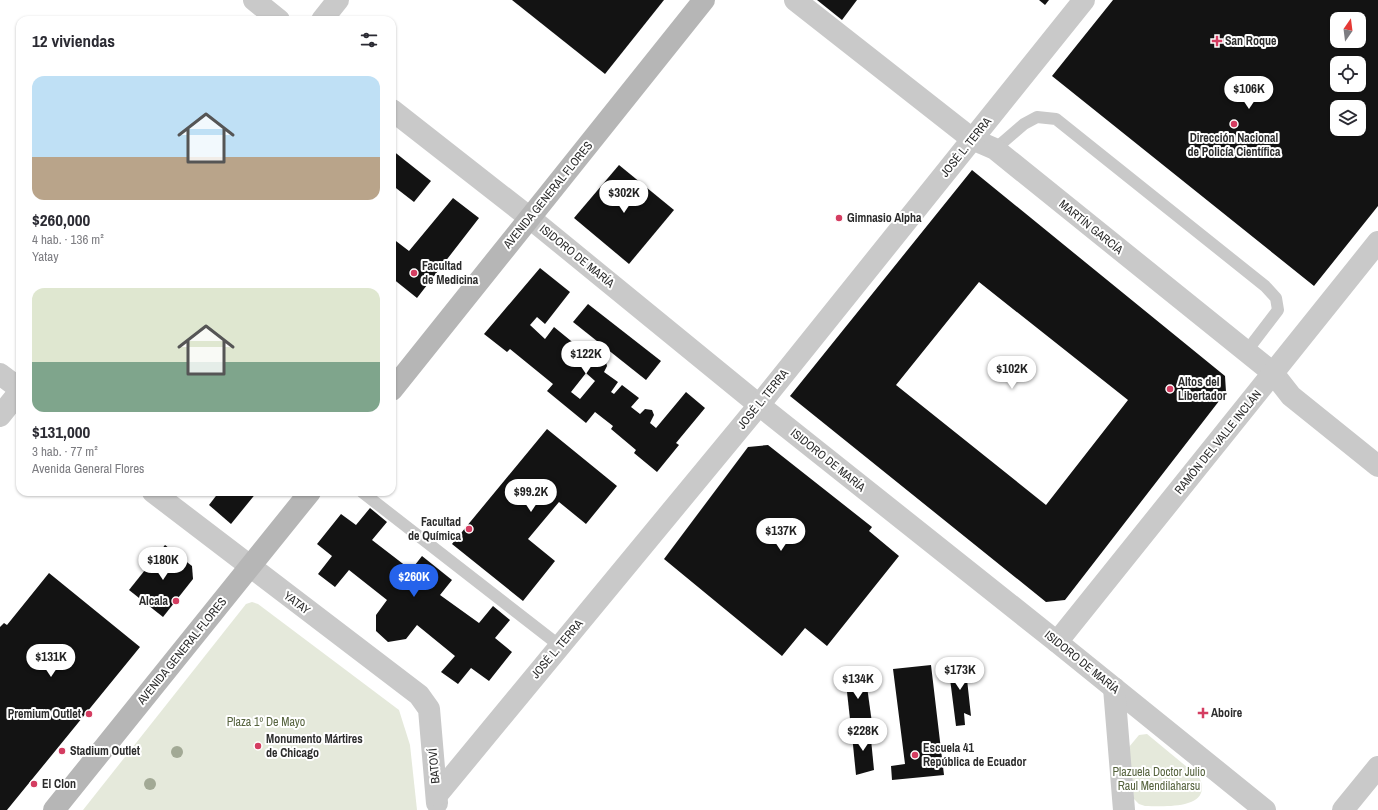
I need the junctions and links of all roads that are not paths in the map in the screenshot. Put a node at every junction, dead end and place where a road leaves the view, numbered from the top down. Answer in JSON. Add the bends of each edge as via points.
{"nodes":[{"id":1,"x":254,"y":0,"type":"edge"},
{"id":2,"x":338,"y":0,"type":"edge"},
{"id":3,"x":704,"y":0,"type":"edge"},
{"id":4,"x":795,"y":0,"type":"edge"},
{"id":5,"x":1084,"y":0,"type":"edge"},
{"id":6,"x":274,"y":16,"type":"edge"},
{"id":7,"x":325,"y":16,"type":"edge"},
{"id":8,"x":396,"y":113,"type":"edge"},
{"id":9,"x":972,"y":139,"type":"junction"},
{"id":10,"x":995,"y":149,"type":"junction"},
{"id":11,"x":530,"y":218,"type":"junction"},
{"id":12,"x":1378,"y":242,"type":"edge"},
{"id":13,"x":1246,"y":352,"type":"junction"},
{"id":14,"x":1273,"y":373,"type":"junction"},
{"id":15,"x":0,"y":374,"type":"edge"},
{"id":16,"x":396,"y":385,"type":"edge"},
{"id":17,"x":16,"y":387,"type":"edge"},
{"id":18,"x":16,"y":395,"type":"edge"},
{"id":19,"x":759,"y":405,"type":"junction"},
{"id":20,"x":0,"y":416,"type":"edge"},
{"id":21,"x":1378,"y":466,"type":"edge"},
{"id":22,"x":158,"y":496,"type":"edge"},
{"id":23,"x":307,"y":496,"type":"edge"},
{"id":24,"x":367,"y":496,"type":"edge"},
{"id":25,"x":250,"y":567,"type":"junction"},
{"id":26,"x":1057,"y":642,"type":"junction"},
{"id":27,"x":560,"y":646,"type":"junction"},
{"id":28,"x":1114,"y":688,"type":"junction"},
{"id":29,"x":431,"y":722,"type":"joint"},
{"id":30,"x":1378,"y":767,"type":"edge"},
{"id":31,"x":437,"y":802,"type":"edge"},
{"id":32,"x":54,"y":810,"type":"edge"},
{"id":33,"x":1124,"y":810,"type":"edge"},
{"id":34,"x":1265,"y":810,"type":"edge"},
{"id":35,"x":1343,"y":810,"type":"edge"}],
"edges":[{"from":1,"to":6,"type":"street"},
{"from":2,"to":7,"type":"street"},
{"from":3,"to":11,"type":"main road","name":"AVENIDA GENERAL FLORES"},
{"from":4,"to":9,"type":"street","name":"MARTÍN GARCÍA"},
{"from":5,"to":9,"type":"street","name":"JOSÉ L. TERRA"},
{"from":8,"to":11,"type":"street","name":"ISIDORO DE MARÍA"},
{"from":9,"to":10,"type":"street","name":"MARTÍN GARCÍA"},
{"from":9,"to":19,"type":"street","name":"JOSÉ L. TERRA"},
{"from":10,"to":13,"type":"street","name":"MARTÍN GARCÍA"},
{"from":10,"to":13,"type":"lane","via":[[1037,116],[1056,119],[1265,286],[1276,298],[1278,310]]},
{"from":11,"to":16,"type":"main road","name":"AVENIDA GENERAL FLORES"},
{"from":11,"to":19,"type":"street","name":"ISIDORO DE MARÍA"},
{"from":12,"to":14,"type":"street","name":"RAMÓN DEL VALLE INCLÁN"},
{"from":13,"to":14,"type":"street","name":"MARTÍN GARCÍA"},
{"from":14,"to":21,"type":"street","name":"MARTÍN GARCÍA","via":[[1290,396]]},
{"from":14,"to":26,"type":"street","name":"RAMÓN DEL VALLE INCLÁN"},
{"from":15,"to":17,"type":"street"},
{"from":18,"to":20,"type":"street"},
{"from":19,"to":26,"type":"street","name":"ISIDORO DE MARÍA"},
{"from":19,"to":27,"type":"street","name":"JOSÉ L. TERRA"},
{"from":22,"to":25,"type":"street","name":"YATAY"},
{"from":23,"to":25,"type":"main road","name":"AVENIDA GENERAL FLORES"},
{"from":24,"to":27,"type":"lane"},
{"from":25,"to":29,"type":"street","name":"YATAY","via":[[419,695],[429,709]]},
{"from":25,"to":32,"type":"main road","name":"AVENIDA GENERAL FLORES"},
{"from":26,"to":28,"type":"street","name":"ISIDORO DE MARÍA"},
{"from":27,"to":31,"type":"street","name":"JOSÉ L. TERRA"},
{"from":28,"to":33,"type":"street"},
{"from":28,"to":34,"type":"street","name":"ISIDORO DE MARÍA"},
{"from":29,"to":31,"type":"street","name":"BATOVÍ"},
{"from":30,"to":35,"type":"street"}]}
